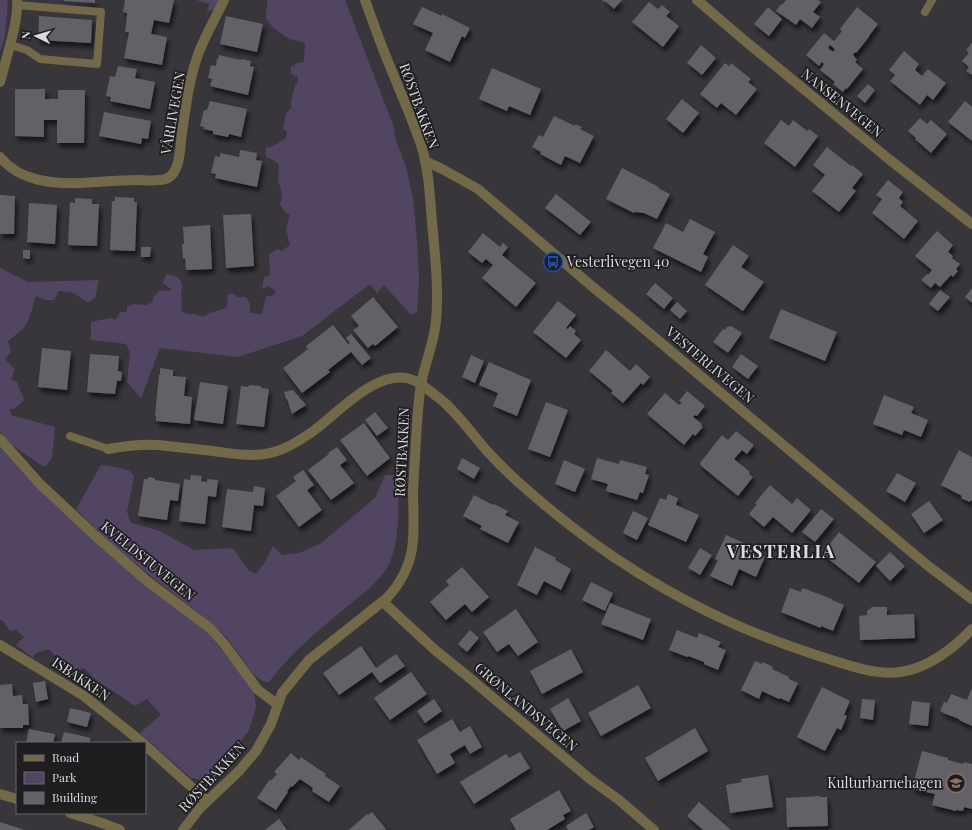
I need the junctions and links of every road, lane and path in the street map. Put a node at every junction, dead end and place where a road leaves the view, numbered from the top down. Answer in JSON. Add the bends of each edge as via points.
{"nodes":[{"id":1,"x":224,"y":0,"type":"edge"},
{"id":2,"x":365,"y":0,"type":"edge"},
{"id":3,"x":697,"y":0,"type":"edge"},
{"id":4,"x":932,"y":0,"type":"edge"},
{"id":5,"x":17,"y":2,"type":"edge"},
{"id":6,"x":925,"y":12,"type":"dead end"},
{"id":7,"x":11,"y":45,"type":"junction"},
{"id":8,"x":0,"y":82,"type":"edge"},
{"id":9,"x":0,"y":157,"type":"edge"},
{"id":10,"x":425,"y":161,"type":"junction"},
{"id":11,"x":972,"y":224,"type":"edge"},
{"id":12,"x":422,"y":384,"type":"junction"},
{"id":13,"x":70,"y":436,"type":"dead end"},
{"id":14,"x":0,"y":439,"type":"edge"},
{"id":15,"x":108,"y":449,"type":"joint"},
{"id":16,"x":972,"y":599,"type":"edge"},
{"id":17,"x":383,"y":602,"type":"junction"},
{"id":18,"x":972,"y":630,"type":"edge"},
{"id":19,"x":0,"y":645,"type":"edge"},
{"id":20,"x":278,"y":704,"type":"junction"},
{"id":21,"x":141,"y":742,"type":"edge"},
{"id":22,"x":146,"y":746,"type":"edge"},
{"id":23,"x":0,"y":794,"type":"edge"},
{"id":24,"x":16,"y":799,"type":"edge"},
{"id":25,"x":207,"y":800,"type":"junction"},
{"id":26,"x":73,"y":814,"type":"edge"},
{"id":27,"x":120,"y":830,"type":"edge"},
{"id":28,"x":183,"y":830,"type":"edge"},
{"id":29,"x":654,"y":830,"type":"edge"}],
"edges":[{"from":1,"to":9,"type":"street","name":"VÅRLIVEGEN","via":[[199,52],[190,84],[178,163],[169,178],[58,183],[25,175],[6,164]]},
{"from":2,"to":10,"type":"street","name":"RØSTBAKKEN"},
{"from":3,"to":11,"type":"street","name":"NANSENVEGEN","via":[[750,46]]},
{"from":4,"to":6,"type":"lane"},
{"from":5,"to":7,"type":"street"},
{"from":5,"to":7,"type":"lane","via":[[101,12],[97,64],[40,59],[26,50]]},
{"from":7,"to":8,"type":"street"},
{"from":10,"to":12,"type":"street","name":"RØSTBAKKEN","via":[[437,292],[435,331]]},
{"from":10,"to":16,"type":"street","name":"VESTERLIVEGEN","via":[[478,189],[594,288]]},
{"from":12,"to":15,"type":"street","via":[[407,378],[383,381],[341,407],[312,432],[278,451],[240,454],[155,445]]},
{"from":12,"to":17,"type":"street","name":"RØSTBAKKEN","via":[[418,411],[412,548],[400,580]]},
{"from":12,"to":18,"type":"street","via":[[447,404],[506,471],[558,516],[634,570],[735,625],[824,658],[855,667],[893,673],[924,666]]},
{"from":13,"to":15,"type":"lane"},
{"from":14,"to":20,"type":"street","name":"KVELDSTUVEGEN","via":[[40,484],[100,540],[214,633],[232,652],[258,690]]},
{"from":17,"to":20,"type":"street","name":"RØSTBAKKEN","via":[[309,660],[282,693]]},
{"from":17,"to":29,"type":"street","name":"GRØNLANDSVEGEN","via":[[435,650]]},
{"from":19,"to":21,"type":"street","name":"ISBAKKEN","via":[[84,696]]},
{"from":20,"to":25,"type":"street","name":"RØSTBAKKEN","via":[[271,724],[256,751],[239,771]]},
{"from":22,"to":25,"type":"street"},
{"from":23,"to":24,"type":"street"},
{"from":25,"to":28,"type":"street","name":"RØSTBAKKEN"},
{"from":26,"to":27,"type":"street"}]}
